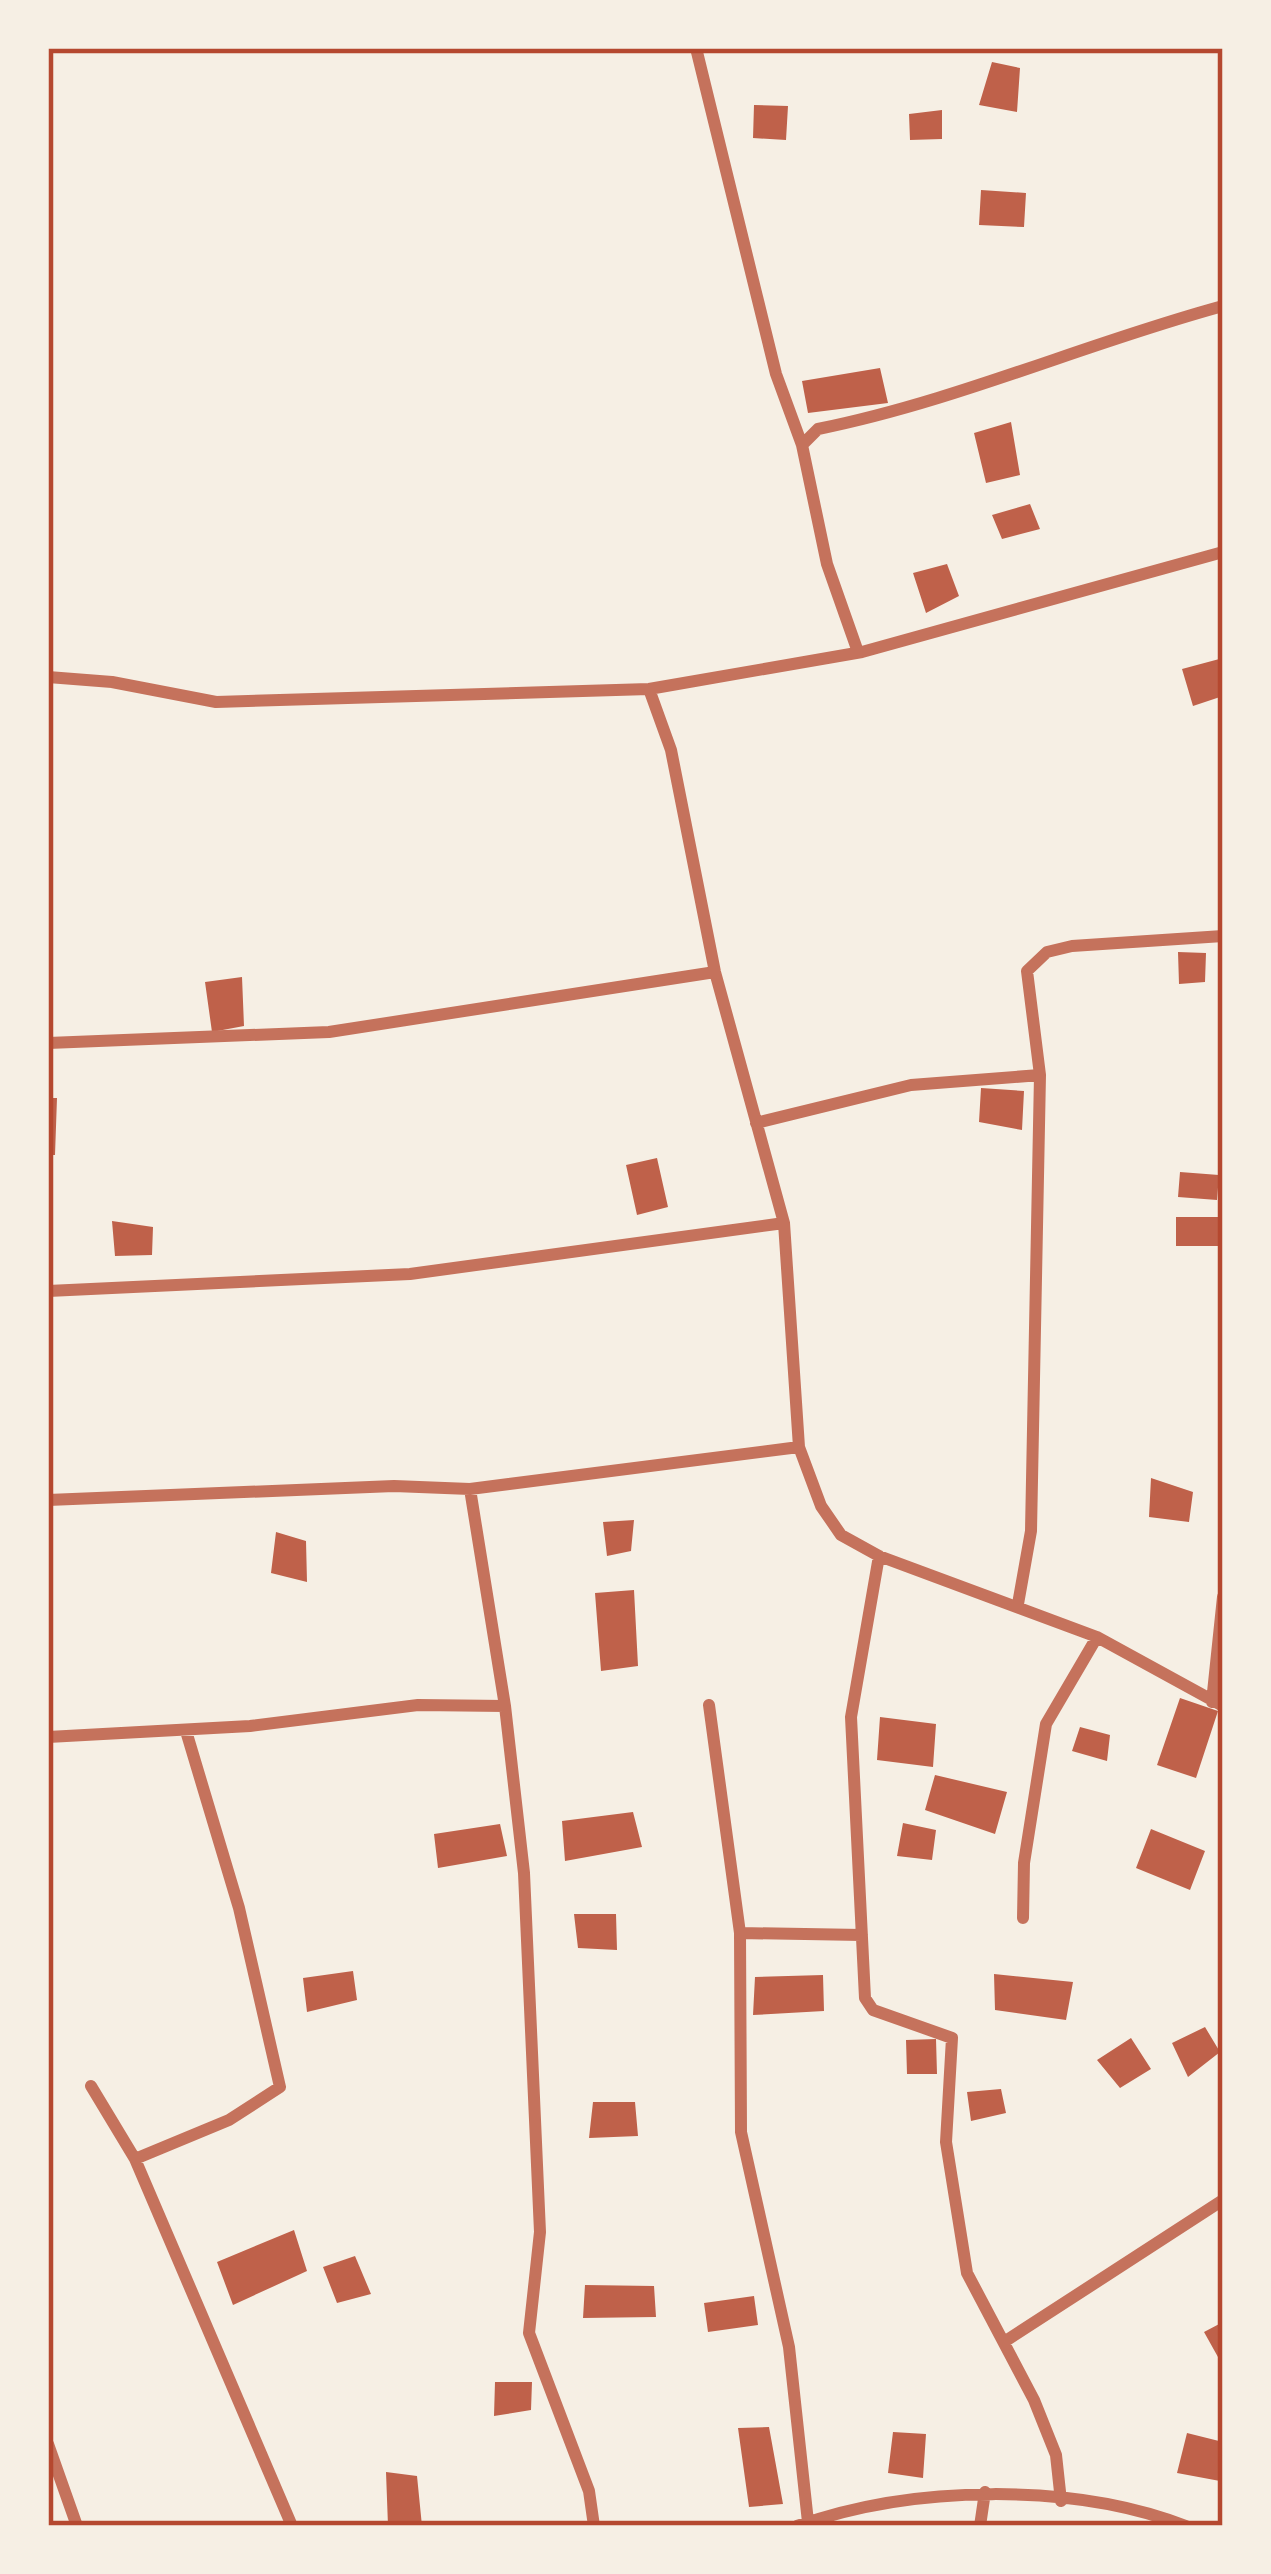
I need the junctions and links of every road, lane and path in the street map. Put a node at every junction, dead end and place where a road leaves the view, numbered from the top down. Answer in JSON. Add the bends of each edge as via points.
{"nodes":[{"id":1,"x":696,"y":48,"type":"edge"},
{"id":2,"x":1223,"y":306,"type":"edge"},
{"id":3,"x":802,"y":445,"type":"junction"},
{"id":4,"x":1223,"y":552,"type":"edge"},
{"id":5,"x":858,"y":652,"type":"junction"},
{"id":6,"x":48,"y":677,"type":"edge"},
{"id":7,"x":649,"y":689,"type":"junction"},
{"id":8,"x":1223,"y":936,"type":"edge"},
{"id":9,"x":715,"y":972,"type":"junction"},
{"id":10,"x":48,"y":1043,"type":"edge"},
{"id":11,"x":1040,"y":1075,"type":"junction"},
{"id":12,"x":756,"y":1123,"type":"junction"},
{"id":13,"x":784,"y":1223,"type":"junction"},
{"id":14,"x":48,"y":1291,"type":"edge"},
{"id":15,"x":800,"y":1447,"type":"junction"},
{"id":16,"x":470,"y":1489,"type":"junction"},
{"id":17,"x":48,"y":1500,"type":"edge"},
{"id":18,"x":879,"y":1556,"type":"junction"},
{"id":19,"x":1223,"y":1597,"type":"edge"},
{"id":20,"x":1018,"y":1604,"type":"junction"},
{"id":21,"x":1097,"y":1637,"type":"junction"},
{"id":22,"x":1218,"y":1704,"type":"edge"},
{"id":23,"x":709,"y":1705,"type":"dead end"},
{"id":24,"x":505,"y":1706,"type":"junction"},
{"id":25,"x":186,"y":1731,"type":"junction"},
{"id":26,"x":48,"y":1737,"type":"edge"},
{"id":27,"x":1023,"y":1918,"type":"dead end"},
{"id":28,"x":740,"y":1933,"type":"junction"},
{"id":29,"x":862,"y":1934,"type":"junction"},
{"id":30,"x":91,"y":2086,"type":"dead end"},
{"id":31,"x":134,"y":2159,"type":"junction"},
{"id":32,"x":1223,"y":2200,"type":"edge"},
{"id":33,"x":1004,"y":2342,"type":"junction"},
{"id":34,"x":48,"y":2444,"type":"edge"},
{"id":35,"x":985,"y":2492,"type":"junction"},
{"id":36,"x":1061,"y":2500,"type":"junction"},
{"id":37,"x":802,"y":2524,"type":"edge"},
{"id":38,"x":77,"y":2526,"type":"edge"},
{"id":39,"x":292,"y":2526,"type":"edge"},
{"id":40,"x":593,"y":2526,"type":"edge"},
{"id":41,"x":980,"y":2526,"type":"edge"},
{"id":42,"x":1186,"y":2526,"type":"edge"}],
"edges":[{"from":1,"to":3,"type":"street","via":[[776,374]]},
{"from":2,"to":3,"type":"street","via":[[1106,338],[913,410],[818,429]]},
{"from":3,"to":5,"type":"street","via":[[827,564]]},
{"from":4,"to":5,"type":"street"},
{"from":5,"to":7,"type":"street"},
{"from":6,"to":7,"type":"street","via":[[216,702]]},
{"from":7,"to":9,"type":"street","via":[[671,750]]},
{"from":8,"to":11,"type":"street","via":[[1072,946],[1034,961],[1025,981]]},
{"from":9,"to":10,"type":"street","via":[[329,1032]]},
{"from":9,"to":12,"type":"street"},
{"from":11,"to":12,"type":"street","via":[[911,1084]]},
{"from":11,"to":20,"type":"street","via":[[1031,1531]]},
{"from":12,"to":13,"type":"street"},
{"from":13,"to":14,"type":"street","via":[[410,1274]]},
{"from":13,"to":15,"type":"street"},
{"from":15,"to":16,"type":"street"},
{"from":15,"to":18,"type":"street","via":[[841,1535]]},
{"from":16,"to":17,"type":"street"},
{"from":16,"to":24,"type":"street"},
{"from":18,"to":20,"type":"street"},
{"from":18,"to":29,"type":"street","via":[[851,1717]]},
{"from":19,"to":22,"type":"street"},
{"from":20,"to":21,"type":"street"},
{"from":21,"to":22,"type":"street"},
{"from":21,"to":27,"type":"street","via":[[1046,1724]]},
{"from":23,"to":28,"type":"street"},
{"from":24,"to":25,"type":"street","via":[[418,1705]]},
{"from":24,"to":40,"type":"street","via":[[524,1873],[541,2232],[529,2332],[590,2491]]},
{"from":25,"to":26,"type":"street"},
{"from":25,"to":31,"type":"street","via":[[280,2086],[229,2120]]},
{"from":28,"to":29,"type":"street"},
{"from":28,"to":37,"type":"street","via":[[741,2132],[789,2347]]},
{"from":29,"to":33,"type":"street","via":[[872,2010],[952,2038],[946,2142],[956,2213],[967,2272]]},
{"from":30,"to":31,"type":"street"},
{"from":31,"to":39,"type":"street"},
{"from":32,"to":33,"type":"street"},
{"from":33,"to":36,"type":"street","via":[[1056,2455]]},
{"from":34,"to":38,"type":"street"},
{"from":35,"to":36,"type":"street"},
{"from":35,"to":37,"type":"street"},
{"from":35,"to":41,"type":"street"},
{"from":36,"to":42,"type":"street","via":[[1146,2510]]}]}
